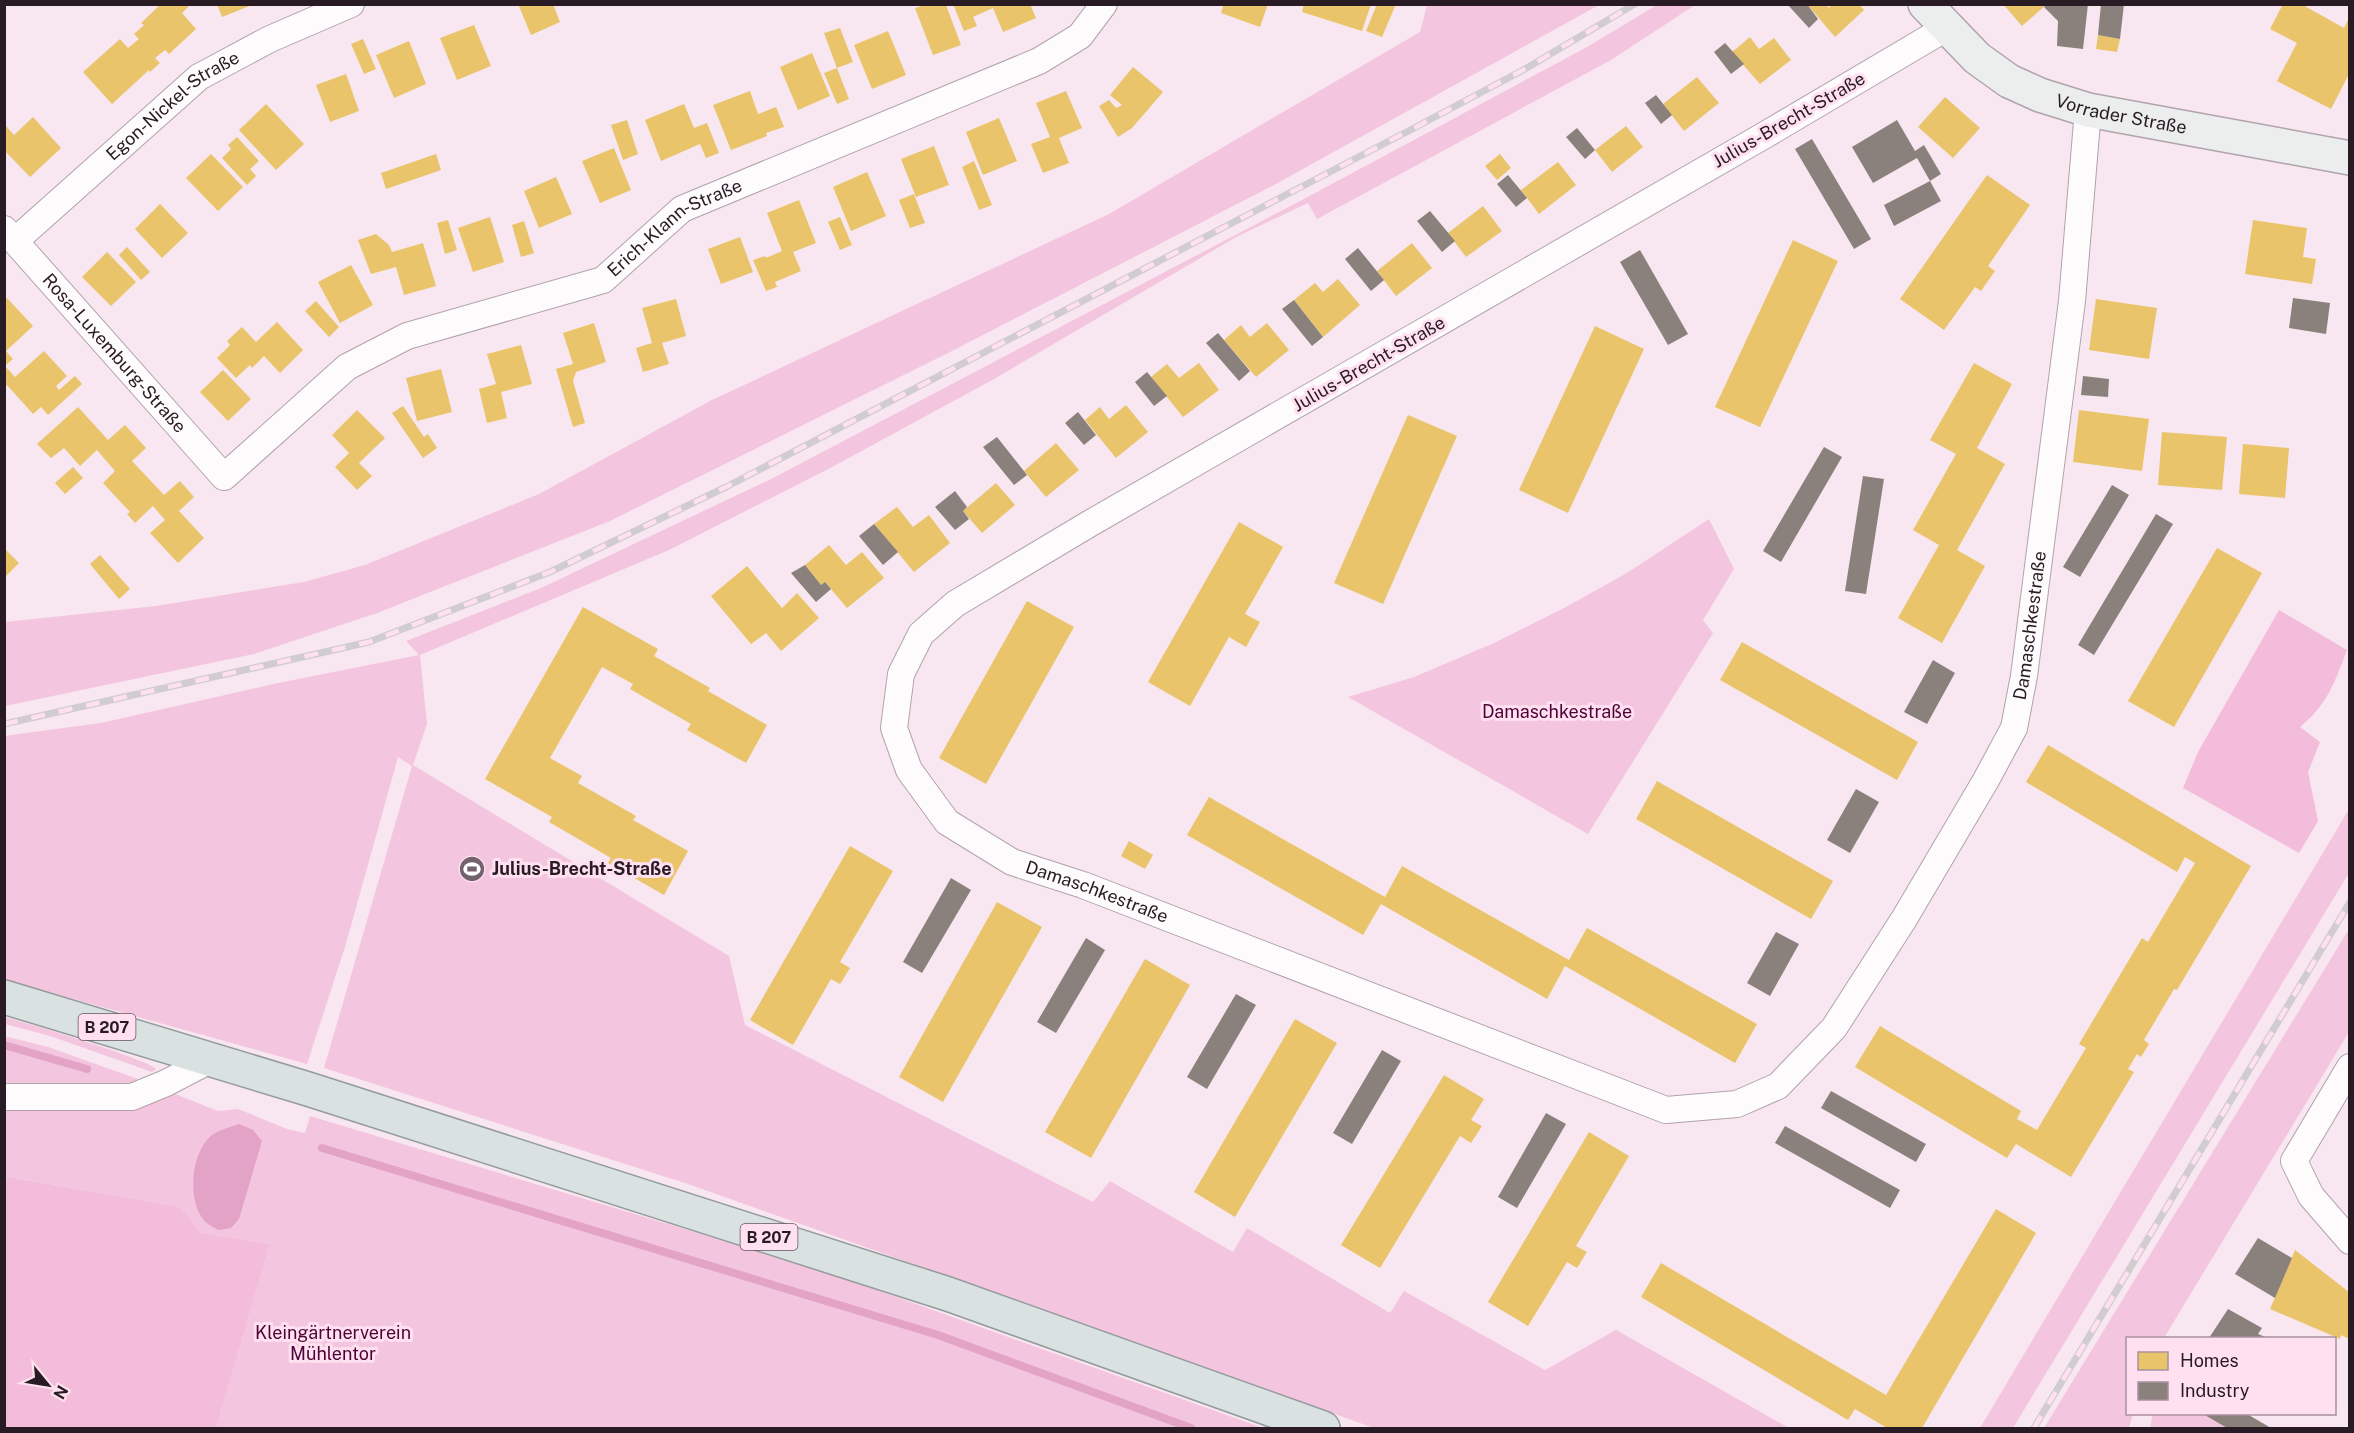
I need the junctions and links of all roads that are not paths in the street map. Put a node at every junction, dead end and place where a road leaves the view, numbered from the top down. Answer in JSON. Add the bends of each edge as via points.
{"nodes":[{"id":1,"x":351,"y":4,"type":"edge"},
{"id":2,"x":1104,"y":4,"type":"edge"},
{"id":3,"x":1925,"y":4,"type":"edge"},
{"id":4,"x":1946,"y":28,"type":"junction"},
{"id":5,"x":2088,"y":110,"type":"junction"},
{"id":6,"x":2349,"y":158,"type":"edge"},
{"id":7,"x":10,"y":234,"type":"edge"},
{"id":8,"x":224,"y":477,"type":"joint"},
{"id":9,"x":909,"y":770,"type":"joint"},
{"id":10,"x":4,"y":997,"type":"edge"},
{"id":11,"x":210,"y":1060,"type":"junction"},
{"id":12,"x":2349,"y":1067,"type":"edge"},
{"id":13,"x":4,"y":1097,"type":"edge"},
{"id":14,"x":2349,"y":1241,"type":"edge"},
{"id":15,"x":1323,"y":1428,"type":"edge"}],
"edges":[{"from":1,"to":7,"type":"street","name":"Egon-Nickel-Straße","via":[[270,39],[199,77]]},
{"from":2,"to":8,"type":"street","name":"Erich-Klann-Straße","via":[[1080,36],[1039,62],[682,209],[603,280],[407,336],[347,367]]},
{"from":3,"to":4,"type":"street","name":"Vorrader Straße"},
{"from":4,"to":5,"type":"street","name":"Vorrader Straße","via":[[1977,58],[2009,81]]},
{"from":4,"to":9,"type":"street","name":"Julius-Brecht-Straße","via":[[955,604],[921,634],[901,674],[894,728]]},
{"from":5,"to":6,"type":"street","name":"Vorrader Straße"},
{"from":5,"to":9,"type":"street","name":"Damaschkestraße","via":[[2072,302],[2014,728],[1873,969],[1834,1028],[1778,1086],[1737,1104],[1666,1110],[1083,885],[1012,862],[947,822]]},
{"from":7,"to":8,"type":"street","name":"Rosa-Luxemburg-Straße"},
{"from":10,"to":11,"type":"main road","number":"B 207"},
{"from":11,"to":13,"type":"street","via":[[132,1097]]},
{"from":11,"to":15,"type":"main road","number":"B 207","via":[[948,1294]]},
{"from":12,"to":14,"type":"street","via":[[2294,1161],[2311,1196]]}]}
